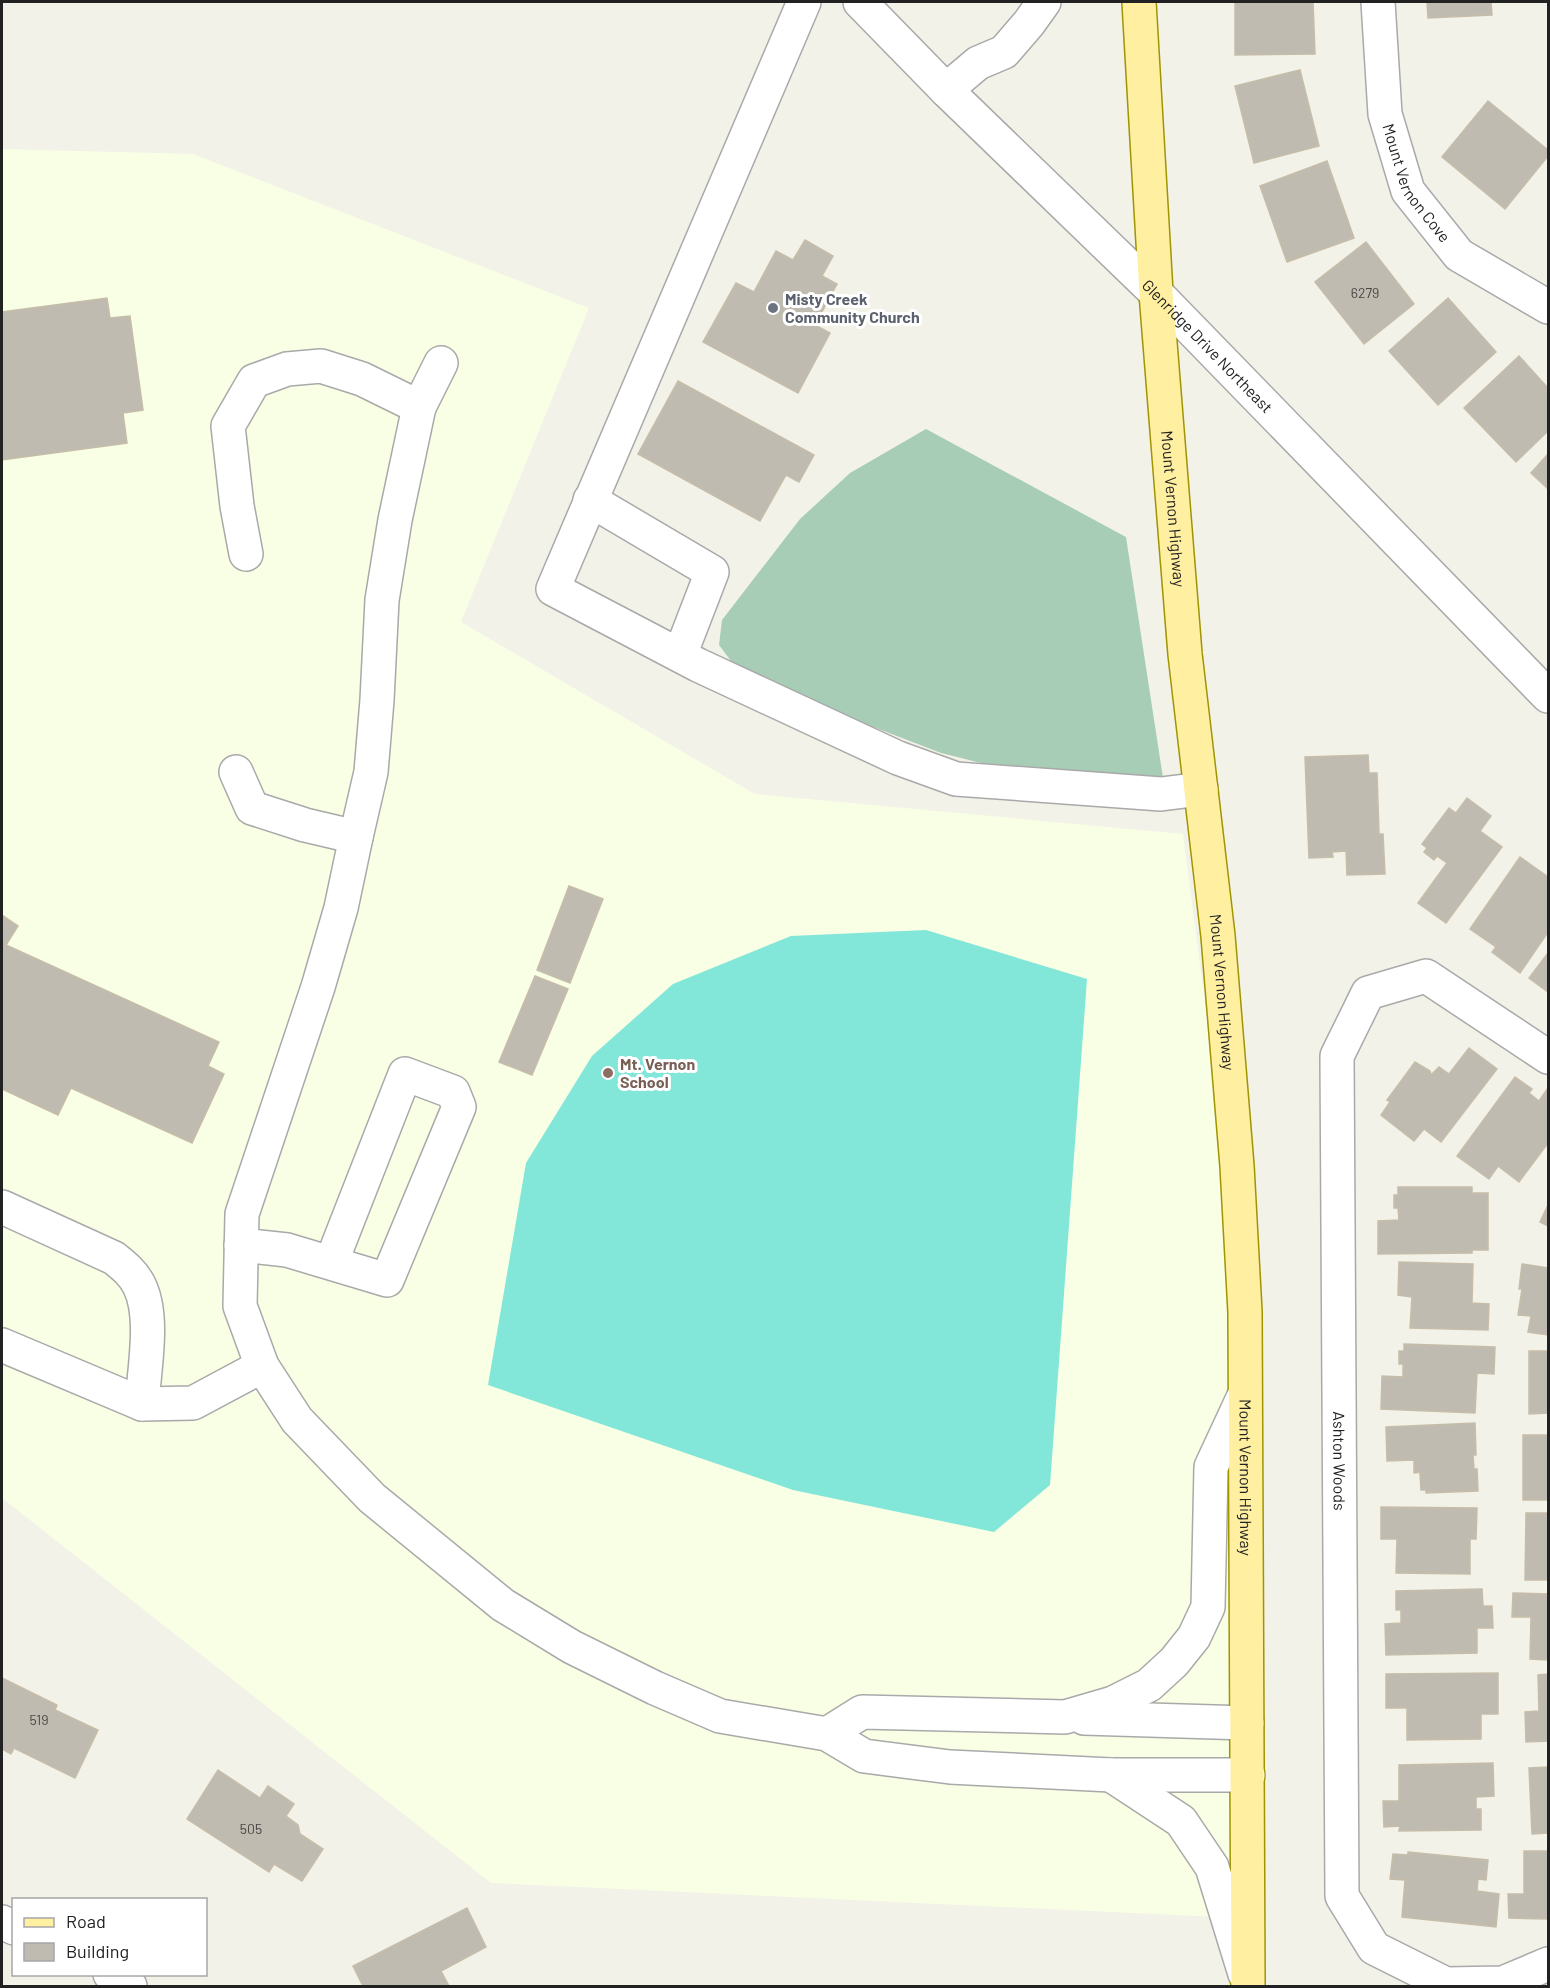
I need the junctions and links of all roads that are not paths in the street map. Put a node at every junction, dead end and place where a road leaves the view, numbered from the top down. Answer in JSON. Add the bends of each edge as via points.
{"nodes":[{"id":1,"x":804,"y":2,"type":"edge"},
{"id":2,"x":860,"y":2,"type":"edge"},
{"id":3,"x":1044,"y":2,"type":"edge"},
{"id":4,"x":1139,"y":2,"type":"edge"},
{"id":5,"x":1378,"y":2,"type":"edge"},
{"id":6,"x":946,"y":90,"type":"junction"},
{"id":7,"x":1156,"y":293,"type":"junction"},
{"id":8,"x":1548,"y":307,"type":"edge"},
{"id":9,"x":441,"y":363,"type":"dead end"},
{"id":10,"x":418,"y":407,"type":"junction"},
{"id":11,"x":590,"y":500,"type":"junction"},
{"id":12,"x":246,"y":554,"type":"dead end"},
{"id":13,"x":680,"y":655,"type":"junction"},
{"id":14,"x":1548,"y":696,"type":"edge"},
{"id":15,"x":236,"y":772,"type":"dead end"},
{"id":16,"x":1201,"y":789,"type":"junction"},
{"id":17,"x":356,"y":837,"type":"junction"},
{"id":18,"x":1548,"y":1057,"type":"edge"},
{"id":19,"x":2,"y":1207,"type":"edge"},
{"id":20,"x":241,"y":1245,"type":"junction"},
{"id":21,"x":330,"y":1263,"type":"junction"},
{"id":22,"x":2,"y":1345,"type":"edge"},
{"id":23,"x":262,"y":1366,"type":"junction"},
{"id":24,"x":1244,"y":1396,"type":"junction"},
{"id":25,"x":142,"y":1404,"type":"junction"},
{"id":26,"x":1065,"y":1717,"type":"junction"},
{"id":27,"x":1247,"y":1723,"type":"junction"},
{"id":28,"x":827,"y":1734,"type":"junction"},
{"id":29,"x":1112,"y":1775,"type":"junction"},
{"id":30,"x":1248,"y":1775,"type":"junction"},
{"id":31,"x":1548,"y":1964,"type":"edge"},
{"id":32,"x":113,"y":1976,"type":"edge"},
{"id":33,"x":1248,"y":1985,"type":"edge"},
{"id":34,"x":130,"y":1986,"type":"edge"}],
"edges":[{"from":1,"to":11,"type":"street"},
{"from":2,"to":6,"type":"street","name":"Glenridge Drive Northeast"},
{"from":3,"to":6,"type":"street","via":[[1004,52],[978,63]]},
{"from":4,"to":7,"type":"main road","name":"Mount Vernon Highway"},
{"from":5,"to":8,"type":"street","name":"Mount Vernon Cove","via":[[1384,114],[1408,191],[1459,255]]},
{"from":6,"to":7,"type":"street","name":"Glenridge Drive Northeast"},
{"from":7,"to":14,"type":"street","name":"Glenridge Drive Northeast"},
{"from":7,"to":16,"type":"main road","name":"Mount Vernon Highway","via":[[1185,654]]},
{"from":9,"to":10,"type":"street"},
{"from":10,"to":12,"type":"street","via":[[362,379],[321,366],[286,369],[254,381],[228,426]]},
{"from":10,"to":17,"type":"street","via":[[382,600],[371,772]]},
{"from":11,"to":13,"type":"street","via":[[712,572]]},
{"from":11,"to":13,"type":"street","via":[[553,589]]},
{"from":13,"to":16,"type":"street","via":[[898,758],[956,779],[1161,794]]},
{"from":15,"to":17,"type":"street","via":[[252,808]]},
{"from":16,"to":24,"type":"main road","name":"Mount Vernon Highway","via":[[1237,1166],[1245,1312]]},
{"from":17,"to":20,"type":"street","via":[[341,909],[318,987],[242,1214]]},
{"from":18,"to":31,"type":"street","name":"Ashton Woods","via":[[1426,975],[1368,993],[1337,1056],[1342,1896],[1374,1947],[1446,1984],[1503,1983]]},
{"from":19,"to":25,"type":"street","via":[[114,1258],[129,1270],[140,1286],[146,1310]]},
{"from":20,"to":21,"type":"street","via":[[287,1250]]},
{"from":20,"to":23,"type":"street","via":[[240,1306]]},
{"from":21,"to":21,"type":"street","via":[[387,1280],[459,1107],[453,1092],[405,1074]]},
{"from":22,"to":25,"type":"street"},
{"from":23,"to":25,"type":"street","via":[[193,1402]]},
{"from":23,"to":28,"type":"street","via":[[297,1420],[372,1498],[503,1605],[572,1647],[720,1716]]},
{"from":24,"to":26,"type":"street","via":[[1211,1467],[1208,1607],[1194,1637],[1149,1684],[1113,1703]]},
{"from":24,"to":27,"type":"main road","name":"Mount Vernon Highway"},
{"from":26,"to":27,"type":"street"},
{"from":26,"to":28,"type":"street","via":[[862,1712]]},
{"from":27,"to":30,"type":"main road","name":"Mount Vernon Highway"},
{"from":28,"to":29,"type":"street","via":[[864,1756],[950,1767]]},
{"from":29,"to":30,"type":"street"},
{"from":29,"to":33,"type":"street","via":[[1181,1821],[1212,1867]]},
{"from":30,"to":33,"type":"main road","name":"Mount Vernon Highway"},
{"from":32,"to":34,"type":"street"}]}
